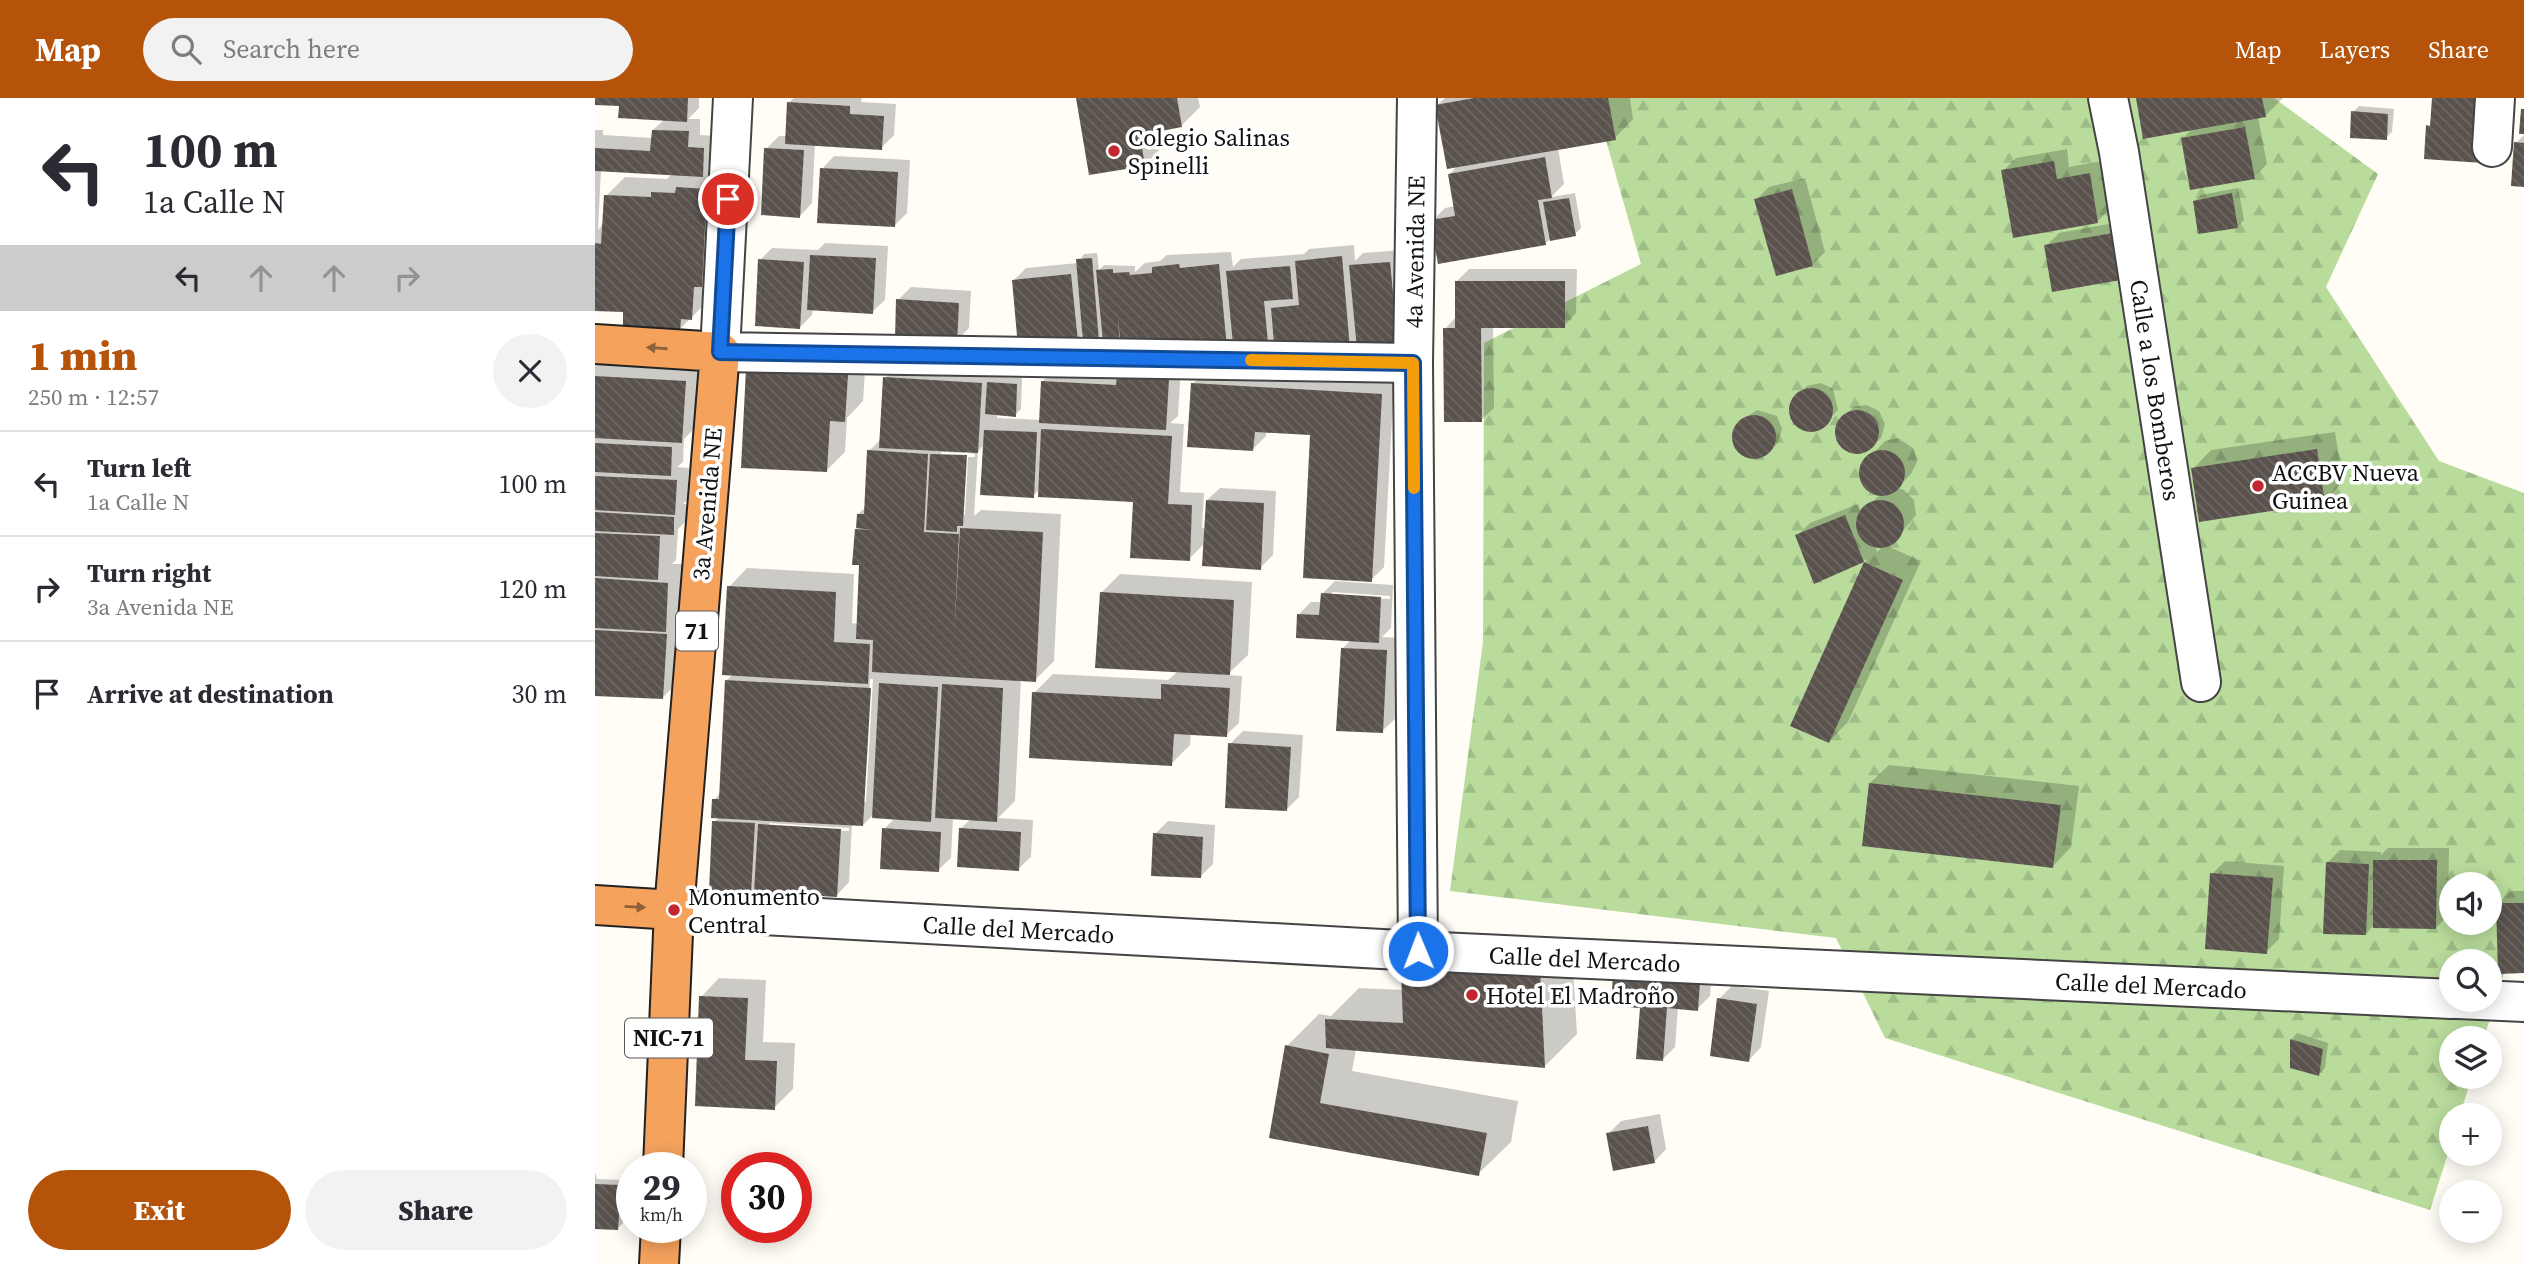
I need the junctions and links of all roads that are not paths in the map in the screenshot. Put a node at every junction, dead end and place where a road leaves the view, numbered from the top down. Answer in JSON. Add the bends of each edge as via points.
{"nodes":[{"id":1,"x":733,"y":98,"type":"edge"},
{"id":2,"x":1417,"y":98,"type":"edge"},
{"id":3,"x":2108,"y":98,"type":"edge"},
{"id":4,"x":2495,"y":98,"type":"edge"},
{"id":5,"x":2492,"y":147,"type":"dead end"},
{"id":6,"x":595,"y":344,"type":"edge"},
{"id":7,"x":720,"y":352,"type":"junction"},
{"id":8,"x":1413,"y":363,"type":"junction"},
{"id":9,"x":2201,"y":682,"type":"dead end"},
{"id":10,"x":595,"y":905,"type":"edge"},
{"id":11,"x":674,"y":909,"type":"junction"},
{"id":12,"x":1418,"y":951,"type":"junction"},
{"id":13,"x":2439,"y":998,"type":"edge"},
{"id":14,"x":2502,"y":1001,"type":"edge"},
{"id":15,"x":2524,"y":1002,"type":"edge"},
{"id":16,"x":664,"y":1152,"type":"edge"},
{"id":17,"x":660,"y":1243,"type":"edge"},
{"id":18,"x":659,"y":1264,"type":"edge"}],
"edges":[{"from":1,"to":7,"type":"street","name":"3a Avenida NE"},
{"from":2,"to":8,"type":"street","name":"4a Avenida NE"},
{"from":3,"to":9,"type":"street","name":"Calle a los Bomberos"},
{"from":4,"to":5,"type":"street"},
{"from":7,"to":6,"type":"highway","one_way":true},
{"from":7,"to":8,"type":"street"},
{"from":7,"to":11,"type":"highway","name":"3a Avenida NE","number":"71"},
{"from":8,"to":12,"type":"street","name":"4a Avenida NE"},
{"from":10,"to":11,"type":"highway","one_way":true},
{"from":11,"to":12,"type":"street","name":"Calle del Mercado"},
{"from":11,"to":16,"type":"highway","number":"NIC-71"},
{"from":12,"to":13,"type":"street","name":"Calle del Mercado"},
{"from":14,"to":15,"type":"street"},
{"from":17,"to":18,"type":"highway"}]}
